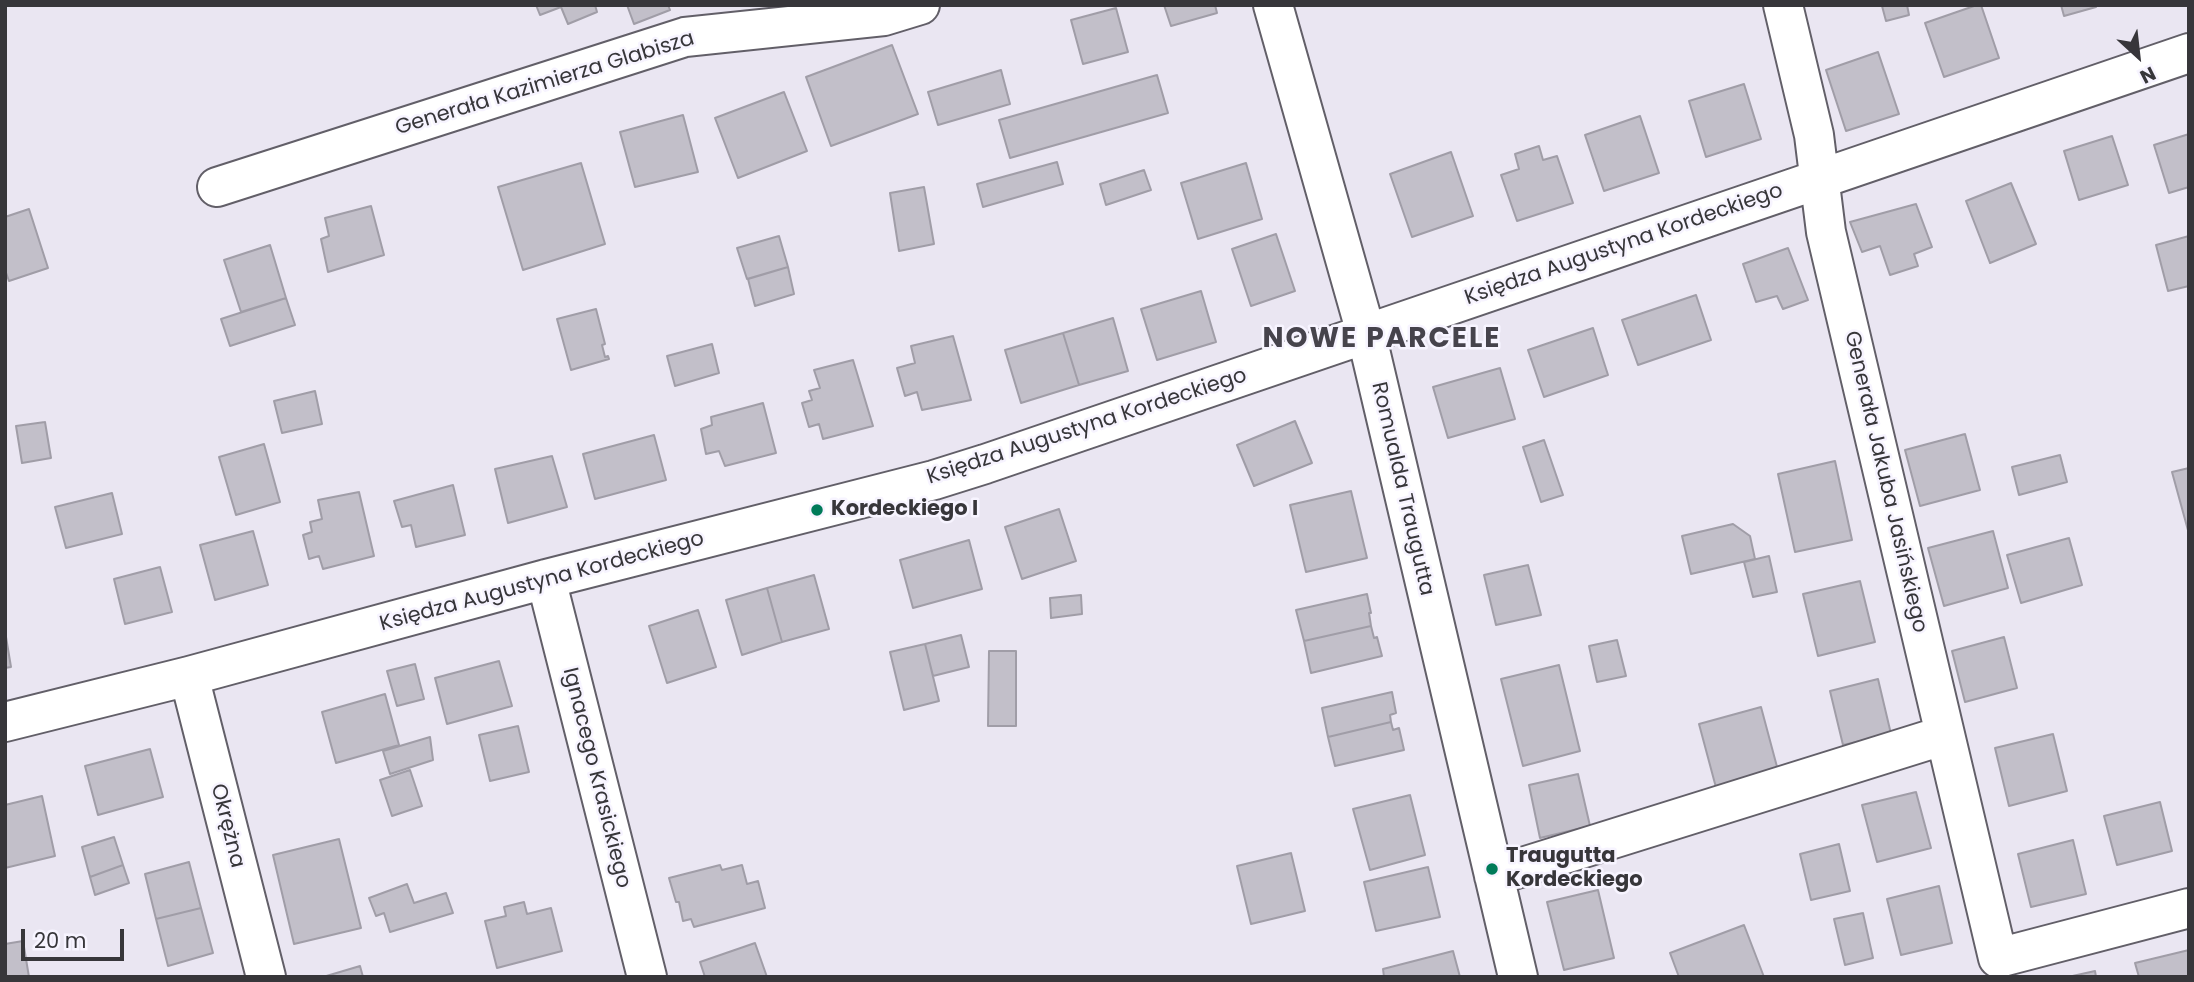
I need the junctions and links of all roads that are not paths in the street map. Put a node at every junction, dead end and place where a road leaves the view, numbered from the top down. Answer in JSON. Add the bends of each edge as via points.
{"nodes":[{"id":1,"x":920,"y":5,"type":"edge"},
{"id":2,"x":1273,"y":5,"type":"edge"},
{"id":3,"x":1783,"y":5,"type":"edge"},
{"id":4,"x":2189,"y":52,"type":"edge"},
{"id":5,"x":1820,"y":179,"type":"junction"},
{"id":6,"x":217,"y":187,"type":"dead end"},
{"id":7,"x":1366,"y":333,"type":"junction"},
{"id":8,"x":546,"y":579,"type":"junction"},
{"id":9,"x":189,"y":676,"type":"junction"},
{"id":10,"x":5,"y":722,"type":"edge"},
{"id":11,"x":1945,"y":735,"type":"junction"},
{"id":12,"x":1494,"y":876,"type":"junction"},
{"id":13,"x":2189,"y":908,"type":"edge"},
{"id":14,"x":2000,"y":967,"type":"edge"},
{"id":15,"x":266,"y":977,"type":"edge"},
{"id":16,"x":647,"y":977,"type":"edge"},
{"id":17,"x":1518,"y":977,"type":"edge"}],
"edges":[{"from":1,"to":6,"type":"street","name":"Generała Kazimierza Glabisza","via":[[884,16],[685,37]]},
{"from":2,"to":7,"type":"street","name":"Romualda Traugutta"},
{"from":3,"to":5,"type":"street","name":"Generała Jakuba Jasińskiego"},
{"from":4,"to":5,"type":"street","name":"Księdza Augustyna Kordeckiego"},
{"from":5,"to":7,"type":"street","name":"Księdza Augustyna Kordeckiego"},
{"from":5,"to":11,"type":"street","name":"Generała Jakuba Jasińskiego","via":[[1826,232]]},
{"from":7,"to":8,"type":"street","name":"Księdza Augustyna Kordeckiego","via":[[934,480]]},
{"from":7,"to":12,"type":"street","name":"Romualda Traugutta"},
{"from":8,"to":9,"type":"street","name":"Księdza Augustyna Kordeckiego"},
{"from":8,"to":16,"type":"street","name":"Ignacego Krasickiego"},
{"from":9,"to":10,"type":"street","name":"Księdza Augustyna Kordeckiego"},
{"from":9,"to":15,"type":"street","name":"Okrężna"},
{"from":11,"to":12,"type":"street"},
{"from":11,"to":14,"type":"street","name":"Generała Jakuba Jasińskiego"},
{"from":12,"to":17,"type":"street","name":"Romualda Traugutta"},
{"from":13,"to":14,"type":"street","name":"Generała Jakuba Jasińskiego"}]}
